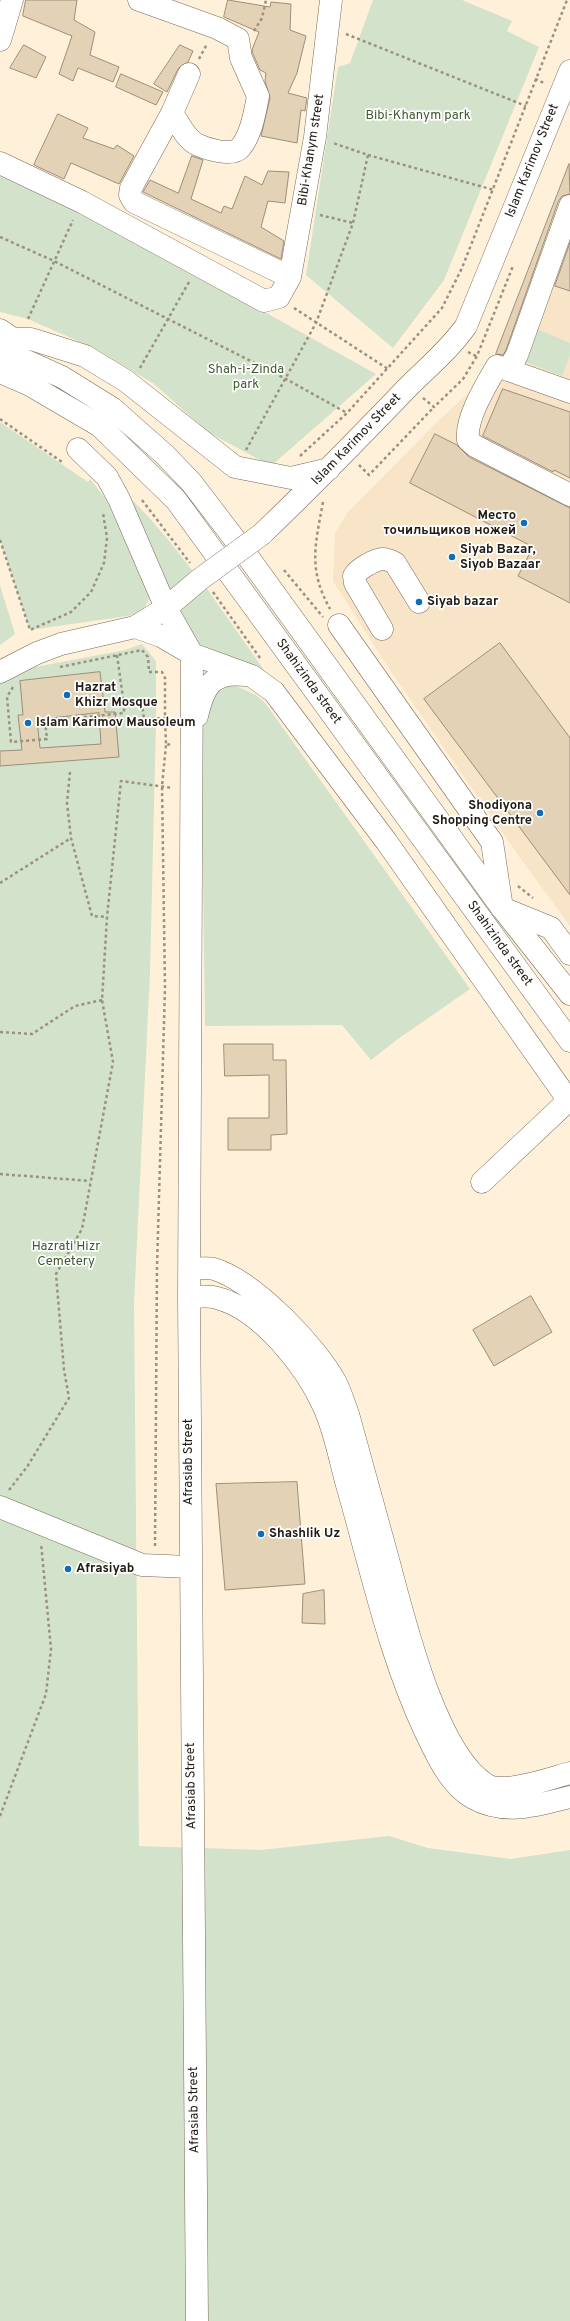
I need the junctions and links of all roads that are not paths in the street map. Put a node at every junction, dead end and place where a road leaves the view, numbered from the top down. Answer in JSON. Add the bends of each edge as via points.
{"nodes":[{"id":1,"x":12,"y":0,"type":"edge"},
{"id":2,"x":139,"y":0,"type":"edge"},
{"id":3,"x":331,"y":0,"type":"edge"},
{"id":4,"x":0,"y":40,"type":"edge"},
{"id":5,"x":570,"y":71,"type":"edge"},
{"id":6,"x":189,"y":74,"type":"dead end"},
{"id":7,"x":172,"y":113,"type":"junction"},
{"id":8,"x":0,"y":162,"type":"edge"},
{"id":9,"x":570,"y":206,"type":"edge"},
{"id":10,"x":290,"y":277,"type":"junction"},
{"id":11,"x":0,"y":330,"type":"edge"},
{"id":12,"x":0,"y":349,"type":"edge"},
{"id":13,"x":502,"y":368,"type":"junction"},
{"id":14,"x":0,"y":372,"type":"edge"},
{"id":15,"x":570,"y":392,"type":"edge"},
{"id":16,"x":72,"y":457,"type":"road end"},
{"id":17,"x":330,"y":469,"type":"junction"},
{"id":18,"x":570,"y":495,"type":"edge"},
{"id":19,"x":419,"y":602,"type":"dead end"},
{"id":20,"x":166,"y":608,"type":"junction"},
{"id":21,"x":339,"y":625,"type":"road end"},
{"id":22,"x":135,"y":627,"type":"junction"},
{"id":23,"x":382,"y":629,"type":"dead end"},
{"id":24,"x":192,"y":654,"type":"junction"},
{"id":25,"x":252,"y":676,"type":"junction"},
{"id":26,"x":7,"y":678,"type":"edge"},
{"id":27,"x":192,"y":739,"type":"junction"},
{"id":28,"x":502,"y":908,"type":"junction"},
{"id":29,"x":570,"y":954,"type":"edge"},
{"id":30,"x":570,"y":994,"type":"edge"},
{"id":31,"x":570,"y":1041,"type":"edge"},
{"id":32,"x":570,"y":1095,"type":"edge"},
{"id":33,"x":570,"y":1099,"type":"edge"},
{"id":34,"x":482,"y":1182,"type":"dead end"},
{"id":35,"x":189,"y":1260,"type":"junction"},
{"id":36,"x":189,"y":1297,"type":"junction"},
{"id":37,"x":2,"y":1501,"type":"edge"},
{"id":38,"x":190,"y":1567,"type":"junction"},
{"id":39,"x":570,"y":1773,"type":"edge"},
{"id":40,"x":570,"y":1797,"type":"edge"},
{"id":41,"x":197,"y":2321,"type":"edge"}],
"edges":[{"from":1,"to":4,"type":"street"},
{"from":2,"to":7,"type":"street","via":[[217,28],[238,39],[241,58],[258,96],[248,133],[239,149],[223,152],[196,144]]},
{"from":3,"to":10,"type":"street","name":"Bibi-Khanym street","via":[[315,137]]},
{"from":5,"to":17,"type":"street","name":"Islam Karimov Street","via":[[466,326],[454,344],[409,386]]},
{"from":6,"to":7,"type":"street"},
{"from":7,"to":10,"type":"street","via":[[131,188],[130,195],[134,202]]},
{"from":8,"to":10,"type":"street","name":"Bibi-Khanym street","via":[[82,202],[264,301],[279,297]]},
{"from":9,"to":13,"type":"street","via":[[517,355]]},
{"from":11,"to":17,"type":"street","via":[[13,339],[31,339],[85,356],[126,381],[235,467],[291,478]]},
{"from":12,"to":28,"type":"street","name":"Shahizinda street","via":[[62,377],[112,408],[191,482]]},
{"from":13,"to":15,"type":"street"},
{"from":13,"to":18,"type":"street","via":[[484,389],[467,430],[468,440],[474,446]]},
{"from":14,"to":31,"type":"street","name":"Shahizinda street","via":[[30,385],[100,426],[176,500]]},
{"from":16,"to":20,"type":"street","via":[[107,477]]},
{"from":17,"to":20,"type":"street","name":"Islam Karimov Street","bridge":true,"via":[[262,534],[199,580]]},
{"from":19,"to":23,"type":"street","via":[[394,563],[382,559],[357,571],[354,576],[355,583]]},
{"from":20,"to":22,"type":"street","name":"Islam Karimov Street"},
{"from":20,"to":24,"type":"street"},
{"from":21,"to":28,"type":"street","via":[[492,842]]},
{"from":22,"to":24,"type":"street","via":[[161,636]]},
{"from":22,"to":26,"type":"street","name":"Islam Karimov Street","via":[[61,644],[37,653]]},
{"from":24,"to":25,"type":"street"},
{"from":24,"to":27,"type":"street"},
{"from":25,"to":27,"type":"street","via":[[223,675],[209,685],[200,702]]},
{"from":25,"to":32,"type":"street","via":[[274,692],[386,841],[564,1094]]},
{"from":27,"to":35,"type":"street","name":"Afrasiab Street"},
{"from":28,"to":29,"type":"street","via":[[551,928]]},
{"from":28,"to":30,"type":"street","name":"Shahizinda street"},
{"from":33,"to":34,"type":"street"},
{"from":35,"to":36,"type":"street","name":"Afrasiab Street"},
{"from":35,"to":39,"type":"street","via":[[213,1268],[260,1296],[285,1319],[335,1382],[348,1414],[410,1643],[428,1695],[450,1741],[469,1769],[488,1785],[507,1788]]},
{"from":36,"to":38,"type":"street","name":"Afrasiab Street"},
{"from":36,"to":40,"type":"street","via":[[216,1297],[235,1305],[263,1323],[288,1350],[325,1407],[394,1649],[414,1707],[439,1761],[472,1798],[493,1806],[524,1809]]},
{"from":37,"to":38,"type":"street","via":[[40,1522],[142,1565]]},
{"from":38,"to":41,"type":"street","name":"Afrasiab Street"}]}
